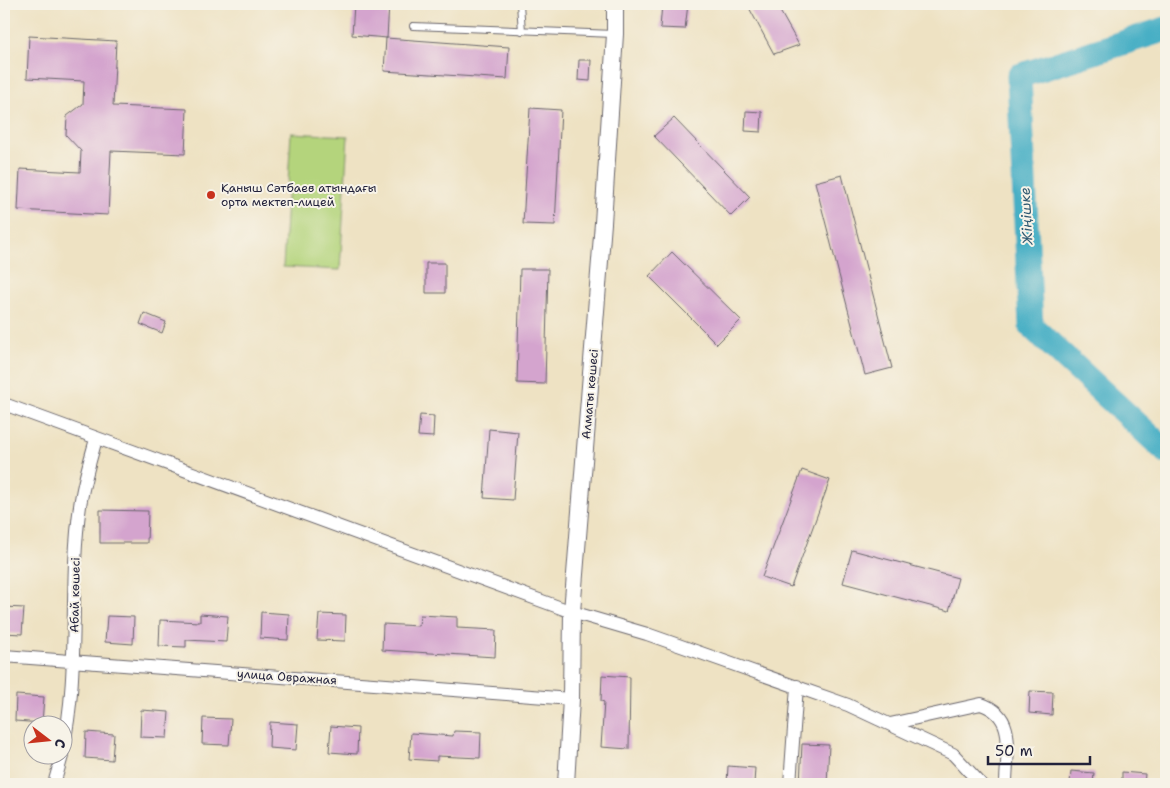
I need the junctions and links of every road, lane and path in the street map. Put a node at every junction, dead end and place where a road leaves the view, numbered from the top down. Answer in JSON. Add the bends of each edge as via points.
{"nodes":[{"id":1,"x":520,"y":4,"type":"edge"},
{"id":2,"x":614,"y":4,"type":"edge"},
{"id":3,"x":413,"y":26,"type":"dead end"},
{"id":4,"x":522,"y":31,"type":"junction"},
{"id":5,"x":615,"y":34,"type":"junction"},
{"id":6,"x":4,"y":404,"type":"edge"},
{"id":7,"x":96,"y":439,"type":"junction"},
{"id":8,"x":572,"y":612,"type":"junction"},
{"id":9,"x":4,"y":656,"type":"edge"},
{"id":10,"x":74,"y":661,"type":"junction"},
{"id":11,"x":797,"y":686,"type":"junction"},
{"id":12,"x":571,"y":699,"type":"junction"},
{"id":13,"x":70,"y":716,"type":"edge"},
{"id":14,"x":890,"y":724,"type":"junction"},
{"id":15,"x":59,"y":766,"type":"edge"},
{"id":16,"x":54,"y":784,"type":"edge"},
{"id":17,"x":566,"y":784,"type":"edge"},
{"id":18,"x":790,"y":784,"type":"edge"},
{"id":19,"x":981,"y":784,"type":"edge"},
{"id":20,"x":1006,"y":784,"type":"edge"}],
"edges":[{"from":1,"to":4,"type":"lane"},
{"from":2,"to":5,"type":"street","name":"Алматы көшесі"},
{"from":3,"to":4,"type":"lane"},
{"from":4,"to":5,"type":"lane"},
{"from":5,"to":8,"type":"street","name":"Алматы көшесі","via":[[604,223]]},
{"from":6,"to":7,"type":"street"},
{"from":7,"to":8,"type":"street"},
{"from":7,"to":10,"type":"street","name":"Абай көшесі","via":[[80,506]]},
{"from":8,"to":11,"type":"street","via":[[647,634]]},
{"from":8,"to":12,"type":"street","name":"Алматы көшесі"},
{"from":9,"to":10,"type":"street","name":"улица Овражная"},
{"from":10,"to":12,"type":"street","name":"улица Овражная"},
{"from":10,"to":13,"type":"street","name":"Абай көшесі"},
{"from":11,"to":14,"type":"street"},
{"from":11,"to":18,"type":"street"},
{"from":12,"to":17,"type":"street","name":"Алматы көшесі"},
{"from":14,"to":19,"type":"street","via":[[953,754]]},
{"from":14,"to":20,"type":"street","via":[[981,704],[992,708],[1006,725]]},
{"from":15,"to":16,"type":"street","name":"Абай көшесі"}]}
